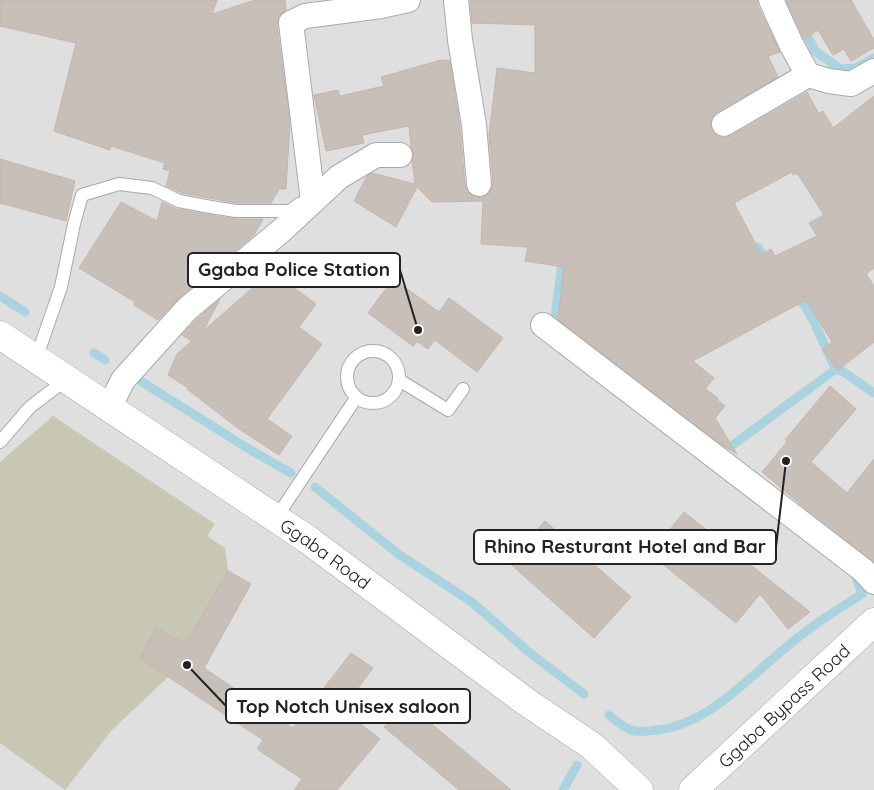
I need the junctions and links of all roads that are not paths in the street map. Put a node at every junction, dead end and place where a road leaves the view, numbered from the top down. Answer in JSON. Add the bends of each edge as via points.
{"nodes":[{"id":1,"x":408,"y":0,"type":"edge"},
{"id":2,"x":456,"y":0,"type":"edge"},
{"id":3,"x":771,"y":0,"type":"edge"},
{"id":4,"x":874,"y":71,"type":"edge"},
{"id":5,"x":808,"y":75,"type":"junction"},
{"id":6,"x":724,"y":124,"type":"dead end"},
{"id":7,"x":400,"y":155,"type":"dead end"},
{"id":8,"x":479,"y":184,"type":"dead end"},
{"id":9,"x":312,"y":197,"type":"junction"},
{"id":10,"x":543,"y":325,"type":"dead end"},
{"id":11,"x":0,"y":335,"type":"edge"},
{"id":12,"x":36,"y":358,"type":"junction"},
{"id":13,"x":66,"y":379,"type":"junction"},
{"id":14,"x":399,"y":380,"type":"junction"},
{"id":15,"x":463,"y":390,"type":"dead end"},
{"id":16,"x":356,"y":398,"type":"junction"},
{"id":17,"x":109,"y":408,"type":"junction"},
{"id":18,"x":0,"y":442,"type":"edge"},
{"id":19,"x":276,"y":518,"type":"junction"},
{"id":20,"x":874,"y":582,"type":"edge"},
{"id":21,"x":874,"y":622,"type":"edge"},
{"id":22,"x":639,"y":790,"type":"edge"},
{"id":23,"x":693,"y":790,"type":"edge"}],
"edges":[{"from":1,"to":9,"type":"street","via":[[305,16],[291,23]]},
{"from":2,"to":8,"type":"street"},
{"from":3,"to":5,"type":"street"},
{"from":4,"to":5,"type":"street","via":[[851,84]]},
{"from":5,"to":6,"type":"street"},
{"from":7,"to":9,"type":"street","via":[[376,155]]},
{"from":9,"to":12,"type":"lane","via":[[290,211],[236,211],[179,201],[152,188],[119,184],[82,195],[61,287]]},
{"from":9,"to":17,"type":"street","via":[[282,230],[188,309],[123,380]]},
{"from":10,"to":20,"type":"street","via":[[863,570]]},
{"from":11,"to":12,"type":"street","name":"Ggaba Road"},
{"from":12,"to":13,"type":"street","name":"Ggaba Road"},
{"from":13,"to":17,"type":"street","name":"Ggaba Road"},
{"from":13,"to":18,"type":"lane","via":[[30,407]]},
{"from":14,"to":15,"type":"lane","via":[[448,410]]},
{"from":14,"to":16,"type":"lane","via":[[394,393],[382,402],[369,403]]},
{"from":14,"to":16,"type":"lane","via":[[398,367],[389,356],[376,350],[363,352],[351,360],[346,373],[348,387]]},
{"from":16,"to":19,"type":"lane"},
{"from":17,"to":19,"type":"street","name":"Ggaba Road"},
{"from":19,"to":22,"type":"street","name":"Ggaba Road","via":[[525,701],[592,746]]},
{"from":21,"to":23,"type":"street","name":"Ggaba Bypass Road"}]}
